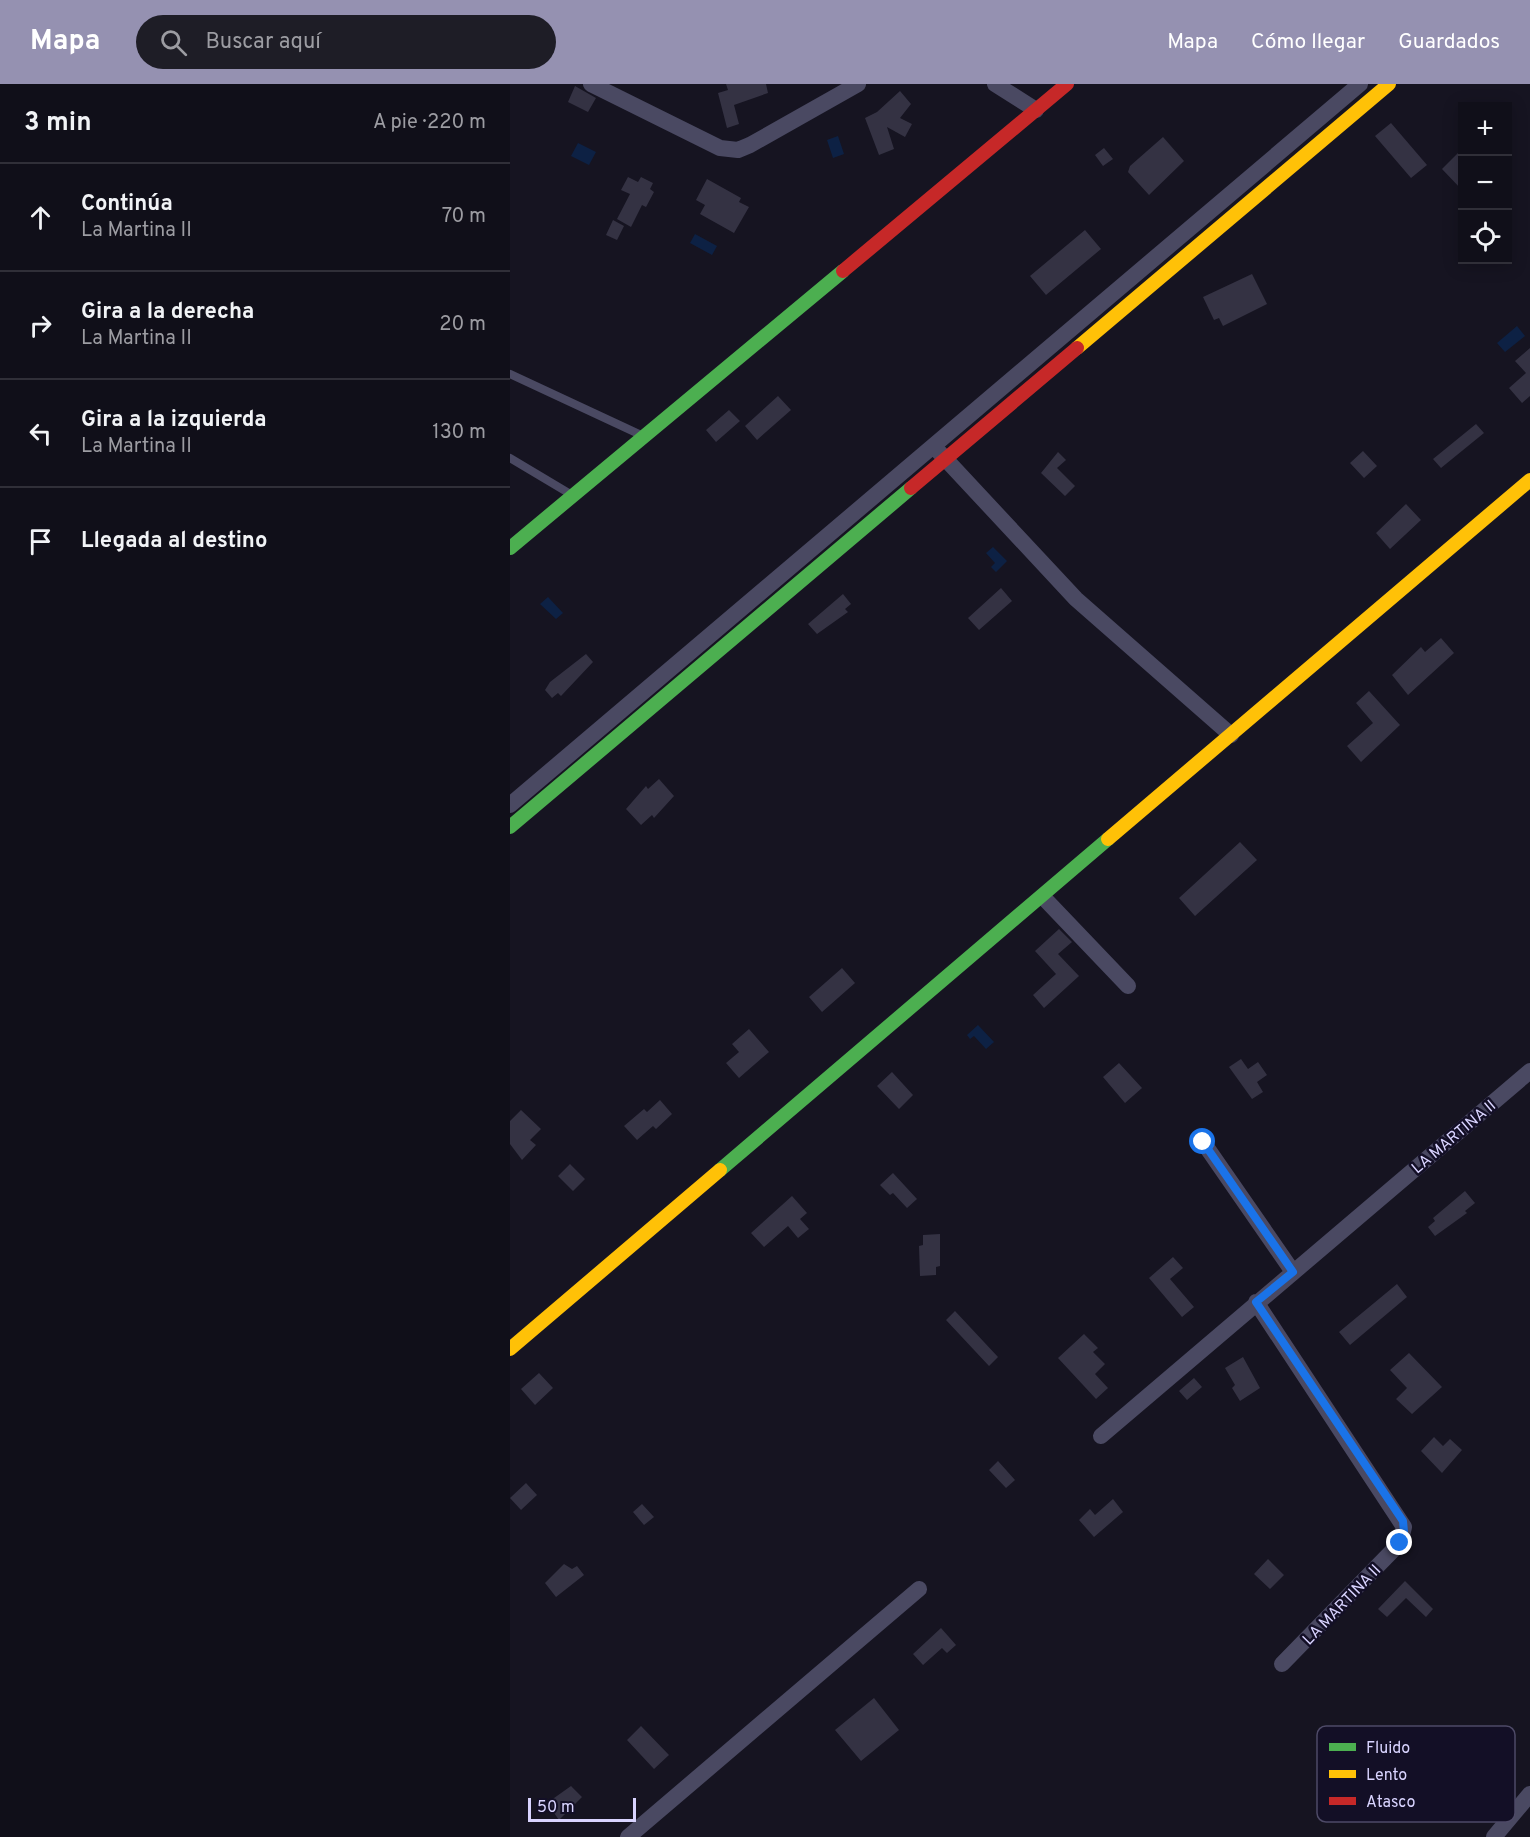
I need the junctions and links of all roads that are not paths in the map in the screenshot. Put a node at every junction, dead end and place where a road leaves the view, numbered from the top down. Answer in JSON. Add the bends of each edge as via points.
{"nodes":[{"id":1,"x":591,"y":84,"type":"edge"},
{"id":2,"x":858,"y":84,"type":"edge"},
{"id":3,"x":995,"y":84,"type":"edge"},
{"id":4,"x":1067,"y":84,"type":"edge"},
{"id":5,"x":1360,"y":84,"type":"edge"},
{"id":6,"x":1389,"y":84,"type":"edge"},
{"id":7,"x":1036,"y":110,"type":"junction"},
{"id":8,"x":510,"y":374,"type":"edge"},
{"id":9,"x":644,"y":436,"type":"junction"},
{"id":10,"x":933,"y":446,"type":"junction"},
{"id":11,"x":510,"y":458,"type":"edge"},
{"id":12,"x":945,"y":458,"type":"junction"},
{"id":13,"x":1530,"y":480,"type":"edge"},
{"id":14,"x":572,"y":495,"type":"junction"},
{"id":15,"x":510,"y":548,"type":"edge"},
{"id":16,"x":1231,"y":735,"type":"junction"},
{"id":17,"x":510,"y":805,"type":"edge"},
{"id":18,"x":510,"y":827,"type":"edge"},
{"id":19,"x":1043,"y":897,"type":"junction"},
{"id":20,"x":1128,"y":986,"type":"dead end"},
{"id":21,"x":1530,"y":1071,"type":"edge"},
{"id":22,"x":1203,"y":1142,"type":"dead end"},
{"id":23,"x":1293,"y":1272,"type":"junction"},
{"id":24,"x":1256,"y":1302,"type":"junction"},
{"id":25,"x":510,"y":1349,"type":"edge"},
{"id":26,"x":1101,"y":1436,"type":"dead end"},
{"id":27,"x":919,"y":1590,"type":"dead end"},
{"id":28,"x":1282,"y":1664,"type":"dead end"},
{"id":29,"x":1530,"y":1794,"type":"edge"},
{"id":30,"x":1515,"y":1812,"type":"edge"},
{"id":31,"x":1507,"y":1822,"type":"edge"},
{"id":32,"x":628,"y":1837,"type":"edge"},
{"id":33,"x":1494,"y":1837,"type":"edge"}],
"edges":[{"from":1,"to":2,"type":"street","via":[[709,144],[732,151],[750,145]]},
{"from":3,"to":7,"type":"street"},
{"from":4,"to":7,"type":"street"},
{"from":5,"to":10,"type":"street"},
{"from":6,"to":12,"type":"street"},
{"from":7,"to":9,"type":"street"},
{"from":8,"to":9,"type":"lane"},
{"from":9,"to":14,"type":"street"},
{"from":10,"to":12,"type":"street"},
{"from":10,"to":17,"type":"street"},
{"from":11,"to":14,"type":"lane"},
{"from":12,"to":16,"type":"street","via":[[1076,599]]},
{"from":12,"to":18,"type":"street"},
{"from":13,"to":16,"type":"street"},
{"from":14,"to":15,"type":"street"},
{"from":16,"to":19,"type":"street"},
{"from":19,"to":20,"type":"street"},
{"from":19,"to":25,"type":"street"},
{"from":21,"to":23,"type":"street","name":"LA MARTINA II"},
{"from":22,"to":23,"type":"street"},
{"from":23,"to":24,"type":"street","name":"LA MARTINA II"},
{"from":24,"to":26,"type":"street","name":"LA MARTINA II"},
{"from":24,"to":28,"type":"street","name":"LA MARTINA II","via":[[1404,1527],[1400,1543]]},
{"from":27,"to":32,"type":"street"},
{"from":29,"to":30,"type":"street"},
{"from":31,"to":33,"type":"street"}]}
